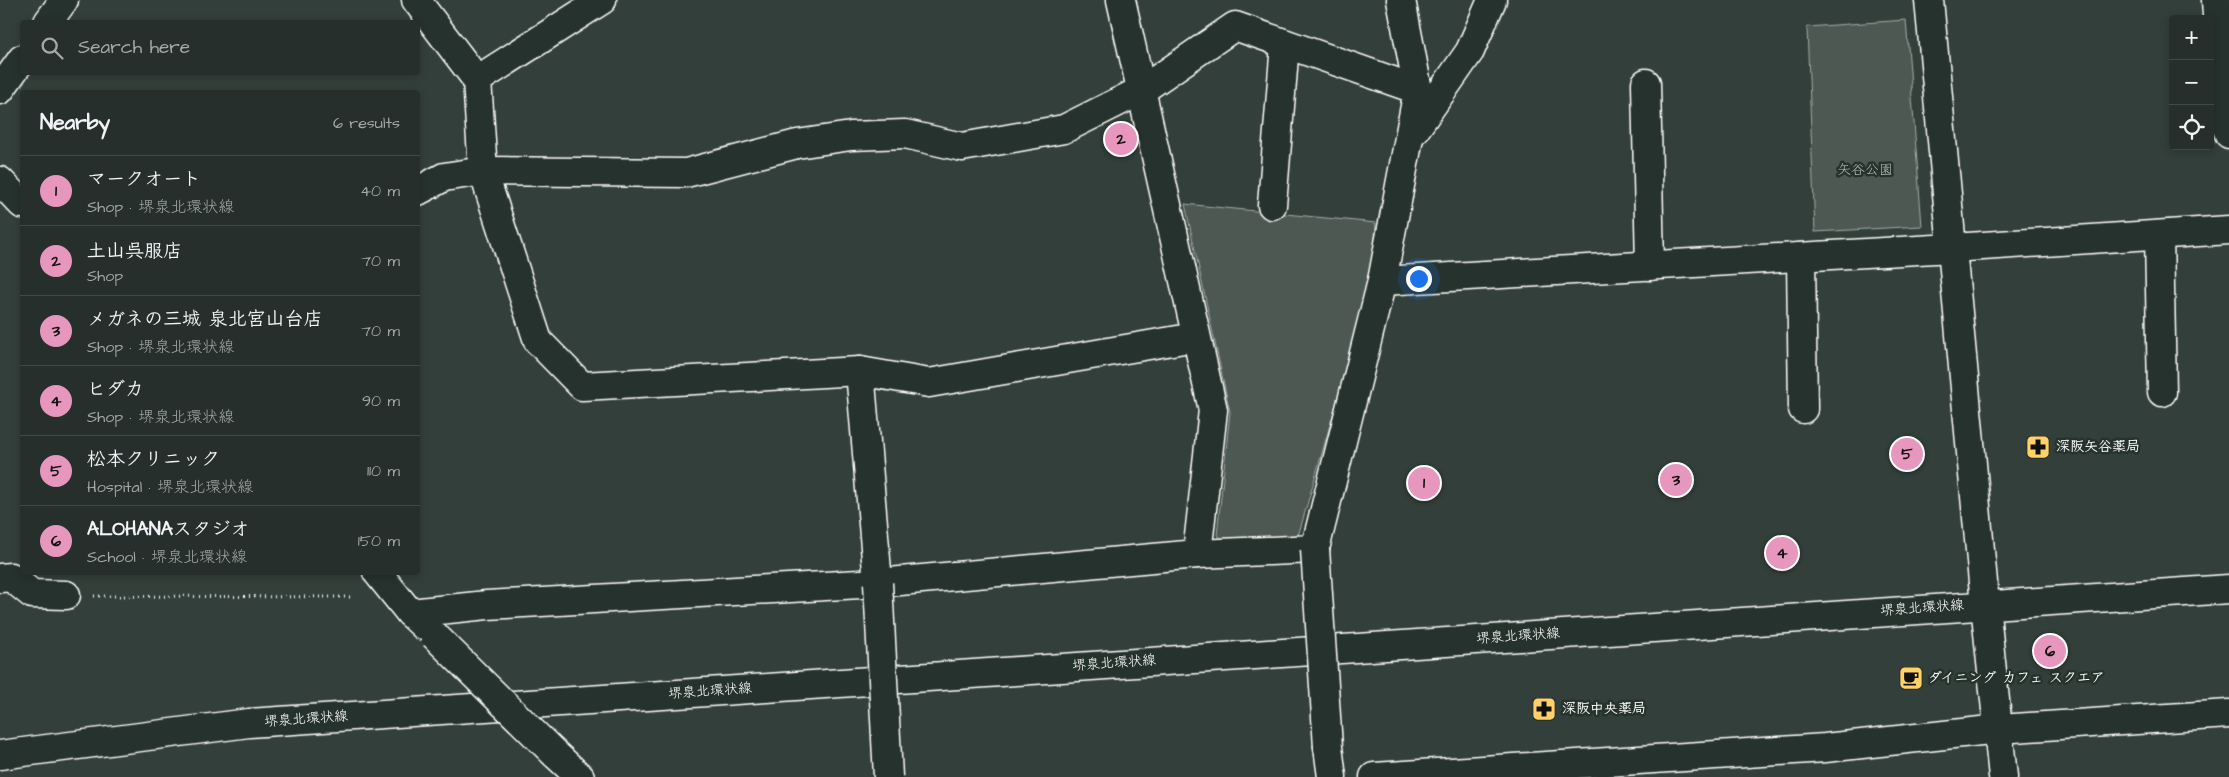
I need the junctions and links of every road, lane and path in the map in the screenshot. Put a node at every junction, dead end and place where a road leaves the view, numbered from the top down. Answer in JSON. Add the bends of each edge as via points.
{"nodes":[{"id":1,"x":64,"y":0,"type":"edge"},
{"id":2,"x":416,"y":0,"type":"edge"},
{"id":3,"x":602,"y":0,"type":"edge"},
{"id":4,"x":1121,"y":0,"type":"edge"},
{"id":5,"x":1401,"y":0,"type":"edge"},
{"id":6,"x":1492,"y":0,"type":"edge"},
{"id":7,"x":1929,"y":0,"type":"edge"},
{"id":8,"x":2216,"y":0,"type":"edge"},
{"id":9,"x":49,"y":20,"type":"edge"},
{"id":10,"x":1285,"y":44,"type":"junction"},
{"id":11,"x":20,"y":62,"type":"edge"},
{"id":12,"x":477,"y":80,"type":"junction"},
{"id":13,"x":1646,"y":83,"type":"dead end"},
{"id":14,"x":0,"y":90,"type":"edge"},
{"id":15,"x":1142,"y":90,"type":"junction"},
{"id":16,"x":1418,"y":90,"type":"junction"},
{"id":17,"x":2229,"y":134,"type":"edge"},
{"id":18,"x":1409,"y":140,"type":"junction"},
{"id":19,"x":482,"y":171,"type":"junction"},
{"id":20,"x":0,"y":181,"type":"edge"},
{"id":21,"x":420,"y":190,"type":"edge"},
{"id":22,"x":20,"y":202,"type":"edge"},
{"id":23,"x":1272,"y":205,"type":"dead end"},
{"id":24,"x":2229,"y":230,"type":"edge"},
{"id":25,"x":2159,"y":235,"type":"junction"},
{"id":26,"x":1952,"y":248,"type":"junction"},
{"id":27,"x":1801,"y":257,"type":"junction"},
{"id":28,"x":1650,"y":266,"type":"junction"},
{"id":29,"x":1382,"y":280,"type":"junction"},
{"id":30,"x":1195,"y":337,"type":"junction"},
{"id":31,"x":860,"y":371,"type":"junction"},
{"id":32,"x":2162,"y":392,"type":"dead end"},
{"id":33,"x":1803,"y":409,"type":"dead end"},
{"id":34,"x":1315,"y":549,"type":"junction"},
{"id":35,"x":1196,"y":554,"type":"junction"},
{"id":36,"x":4,"y":570,"type":"edge"},
{"id":37,"x":379,"y":575,"type":"edge"},
{"id":38,"x":878,"y":583,"type":"junction"},
{"id":39,"x":2229,"y":589,"type":"edge"},
{"id":40,"x":66,"y":595,"type":"joint"},
{"id":41,"x":351,"y":598,"type":"dead end"},
{"id":42,"x":1985,"y":604,"type":"junction"},
{"id":43,"x":410,"y":613,"type":"junction"},
{"id":44,"x":2229,"y":714,"type":"edge"},
{"id":45,"x":1999,"y":729,"type":"junction"},
{"id":46,"x":0,"y":755,"type":"edge"},
{"id":47,"x":580,"y":777,"type":"edge"},
{"id":48,"x":888,"y":777,"type":"edge"},
{"id":49,"x":1332,"y":777,"type":"edge"},
{"id":50,"x":1374,"y":777,"type":"edge"},
{"id":51,"x":2003,"y":777,"type":"edge"}],
"edges":[{"from":1,"to":9,"type":"street"},
{"from":2,"to":12,"type":"street"},
{"from":3,"to":12,"type":"street"},
{"from":4,"to":15,"type":"street"},
{"from":5,"to":16,"type":"street"},
{"from":6,"to":18,"type":"street","via":[[1470,51]]},
{"from":7,"to":26,"type":"street"},
{"from":8,"to":17,"type":"street","via":[[2224,121]]},
{"from":10,"to":15,"type":"street","via":[[1235,26]]},
{"from":10,"to":16,"type":"street"},
{"from":10,"to":23,"type":"street"},
{"from":11,"to":14,"type":"street"},
{"from":12,"to":19,"type":"street"},
{"from":13,"to":28,"type":"street"},
{"from":15,"to":19,"type":"street","via":[[1064,129],[962,148],[906,134],[852,136],[797,144],[686,173]]},
{"from":15,"to":30,"type":"street"},
{"from":16,"to":18,"type":"street"},
{"from":18,"to":29,"type":"street"},
{"from":19,"to":21,"type":"street","via":[[444,177]]},
{"from":19,"to":31,"type":"street","via":[[538,341],[582,386]]},
{"from":20,"to":22,"type":"street"},
{"from":24,"to":25,"type":"street"},
{"from":25,"to":26,"type":"street"},
{"from":25,"to":32,"type":"street"},
{"from":26,"to":27,"type":"street"},
{"from":26,"to":42,"type":"street"},
{"from":27,"to":28,"type":"street"},
{"from":27,"to":33,"type":"street"},
{"from":28,"to":29,"type":"street"},
{"from":29,"to":34,"type":"street"},
{"from":30,"to":31,"type":"street","via":[[929,383]]},
{"from":30,"to":35,"type":"street","via":[[1213,410]]},
{"from":31,"to":38,"type":"street"},
{"from":34,"to":35,"type":"street"},
{"from":34,"to":49,"type":"street","bridge":true},
{"from":35,"to":38,"type":"street"},
{"from":36,"to":40,"type":"street","via":[[32,594]]},
{"from":37,"to":43,"type":"street"},
{"from":38,"to":43,"type":"street"},
{"from":38,"to":48,"type":"street","bridge":true},
{"from":39,"to":42,"type":"street","name":"堺泉北環状線"},
{"from":40,"to":41,"type":"path"},
{"from":42,"to":45,"type":"street"},
{"from":42,"to":46,"type":"street","name":"堺泉北環状線","via":[[249,722]]},
{"from":43,"to":47,"type":"street","bridge":true},
{"from":44,"to":45,"type":"street"},
{"from":45,"to":50,"type":"street","via":[[1825,748]]},
{"from":45,"to":51,"type":"street"}]}
